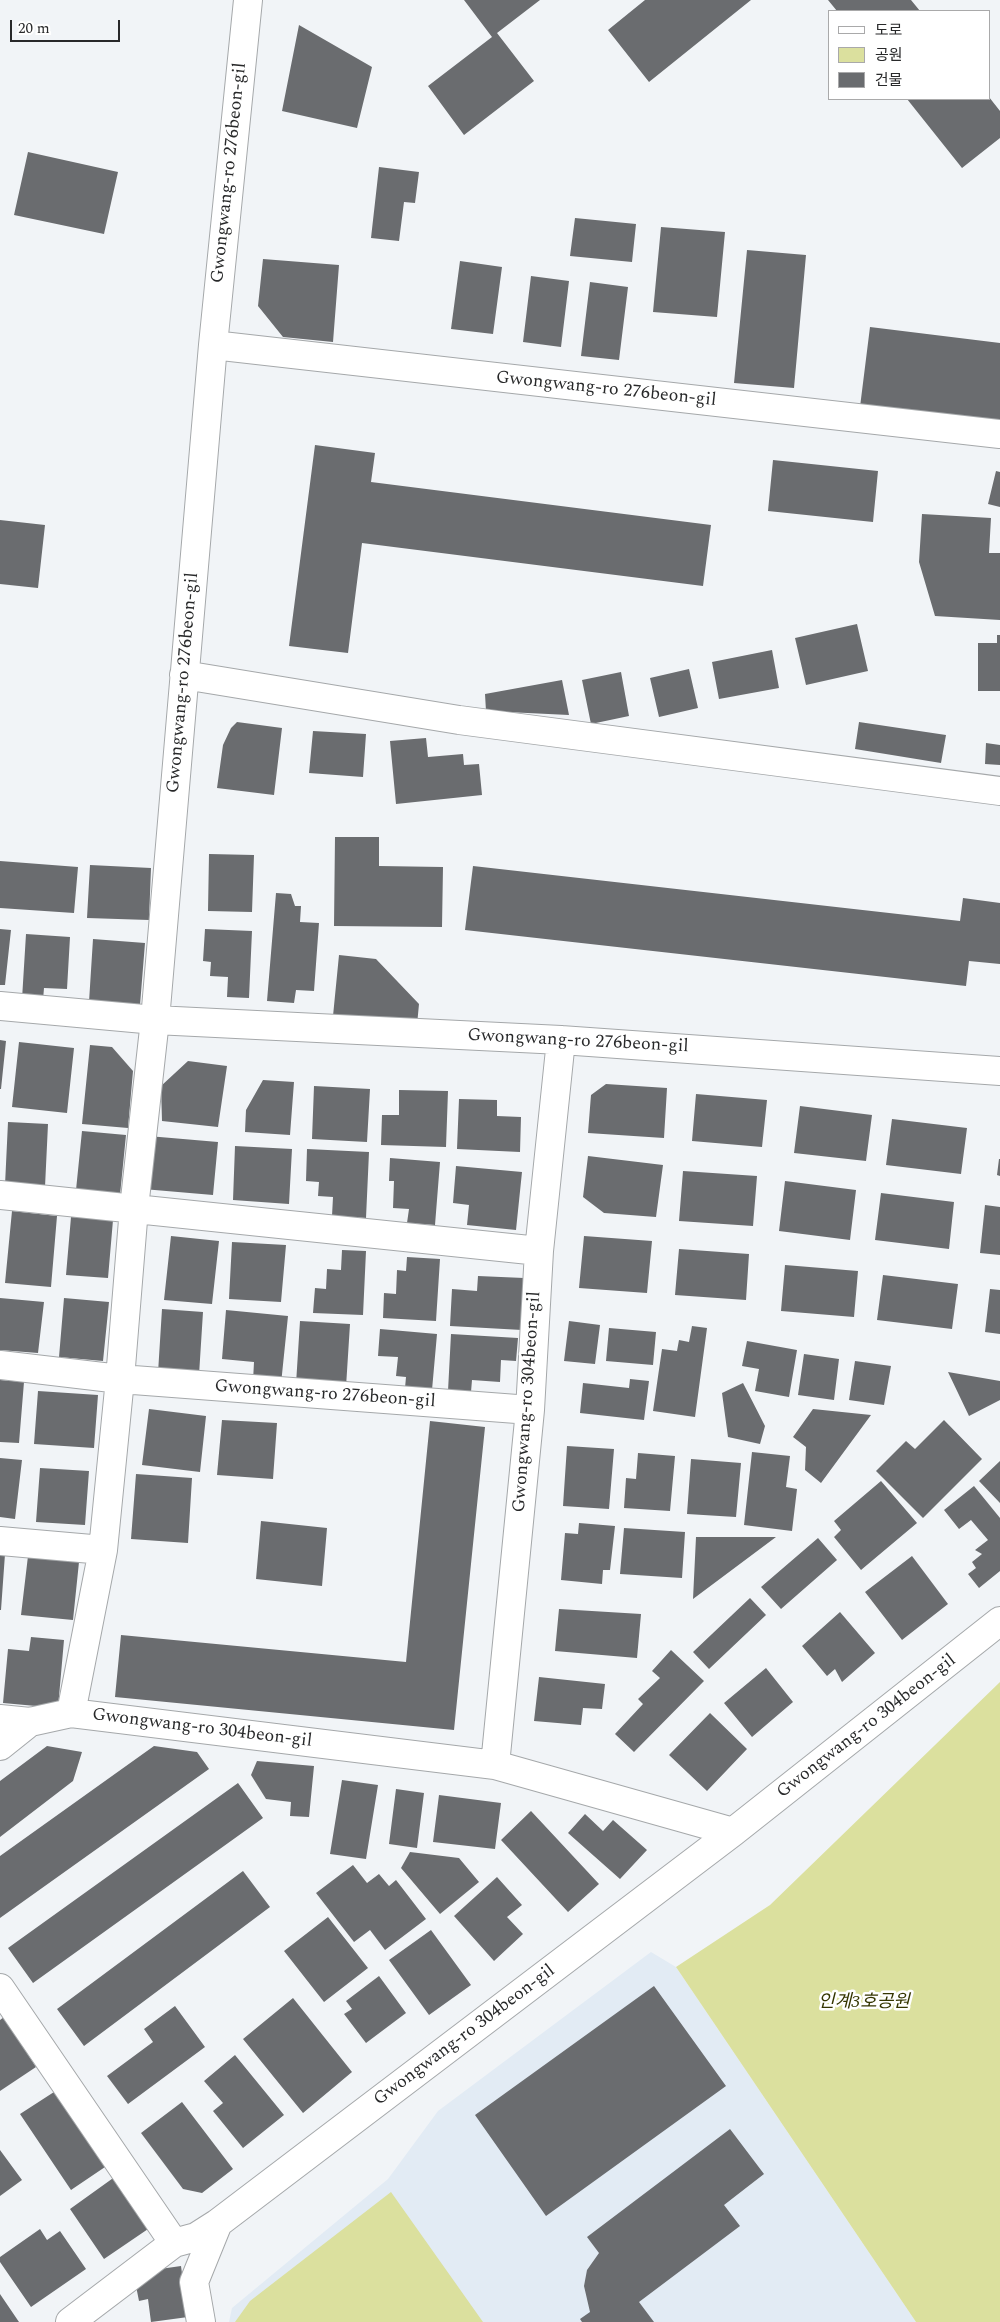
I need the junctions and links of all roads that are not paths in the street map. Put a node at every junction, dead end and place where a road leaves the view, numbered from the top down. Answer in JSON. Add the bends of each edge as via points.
{"nodes":[{"id":1,"x":248,"y":0,"type":"edge"},
{"id":2,"x":213,"y":345,"type":"junction"},
{"id":3,"x":1000,"y":434,"type":"edge"},
{"id":4,"x":184,"y":675,"type":"junction"},
{"id":5,"x":1000,"y":790,"type":"edge"},
{"id":6,"x":0,"y":1006,"type":"edge"},
{"id":7,"x":155,"y":1020,"type":"junction"},
{"id":8,"x":561,"y":1040,"type":"junction"},
{"id":9,"x":1000,"y":1071,"type":"edge"},
{"id":10,"x":0,"y":1194,"type":"edge"},
{"id":11,"x":134,"y":1208,"type":"junction"},
{"id":12,"x":539,"y":1251,"type":"junction"},
{"id":13,"x":0,"y":1365,"type":"edge"},
{"id":14,"x":120,"y":1379,"type":"junction"},
{"id":15,"x":530,"y":1410,"type":"junction"},
{"id":16,"x":0,"y":1541,"type":"edge"},
{"id":17,"x":103,"y":1550,"type":"junction"},
{"id":18,"x":1000,"y":1621,"type":"edge"},
{"id":19,"x":71,"y":1713,"type":"junction"},
{"id":20,"x":0,"y":1719,"type":"edge"},
{"id":21,"x":30,"y":1722,"type":"junction"},
{"id":22,"x":0,"y":1746,"type":"edge"},
{"id":23,"x":495,"y":1765,"type":"junction"},
{"id":24,"x":733,"y":1832,"type":"junction"},
{"id":25,"x":0,"y":1988,"type":"edge"},
{"id":26,"x":196,"y":2234,"type":"junction"},
{"id":27,"x":70,"y":2322,"type":"edge"},
{"id":28,"x":201,"y":2322,"type":"edge"}],
"edges":[{"from":1,"to":2,"type":"street","name":"Gwongwang-ro 276beon-gil"},
{"from":2,"to":3,"type":"street","name":"Gwongwang-ro 276beon-gil"},
{"from":2,"to":4,"type":"street","name":"Gwongwang-ro 276beon-gil"},
{"from":4,"to":5,"type":"street","via":[[459,720]]},
{"from":4,"to":7,"type":"street","name":"Gwongwang-ro 276beon-gil"},
{"from":6,"to":7,"type":"street","name":"Gwongwang-ro 276beon-gil"},
{"from":7,"to":8,"type":"street","name":"Gwongwang-ro 276beon-gil"},
{"from":7,"to":11,"type":"street","name":"Gwongwang-ro 276beon-gil"},
{"from":8,"to":9,"type":"street","name":"Gwongwang-ro 276beon-gil"},
{"from":8,"to":12,"type":"street","name":"Gwongwang-ro 304beon-gil"},
{"from":10,"to":11,"type":"street"},
{"from":11,"to":12,"type":"street"},
{"from":11,"to":14,"type":"street","name":"Gwongwang-ro 276beon-gil"},
{"from":12,"to":15,"type":"street","name":"Gwongwang-ro 304beon-gil"},
{"from":13,"to":14,"type":"street","name":"Gwongwang-ro 276beon-gil"},
{"from":14,"to":15,"type":"street","name":"Gwongwang-ro 276beon-gil"},
{"from":14,"to":17,"type":"street","name":"Gwongwang-ro 276beon-gil"},
{"from":15,"to":23,"type":"street","name":"Gwongwang-ro 304beon-gil"},
{"from":16,"to":17,"type":"street"},
{"from":17,"to":19,"type":"street","name":"Gwongwang-ro 276beon-gil"},
{"from":18,"to":24,"type":"street","name":"Gwongwang-ro 304beon-gil"},
{"from":19,"to":21,"type":"street","name":"Gwongwang-ro 304beon-gil"},
{"from":19,"to":23,"type":"street","name":"Gwongwang-ro 304beon-gil"},
{"from":20,"to":21,"type":"street","name":"Gwongwang-ro 304beon-gil"},
{"from":21,"to":22,"type":"street"},
{"from":23,"to":24,"type":"street","name":"Gwongwang-ro 304beon-gil"},
{"from":24,"to":26,"type":"street","name":"Gwongwang-ro 304beon-gil"},
{"from":25,"to":26,"type":"street"},
{"from":26,"to":27,"type":"street","name":"Gwongwang-ro 304beon-gil"},
{"from":26,"to":28,"type":"street","via":[[194,2282]]}]}
